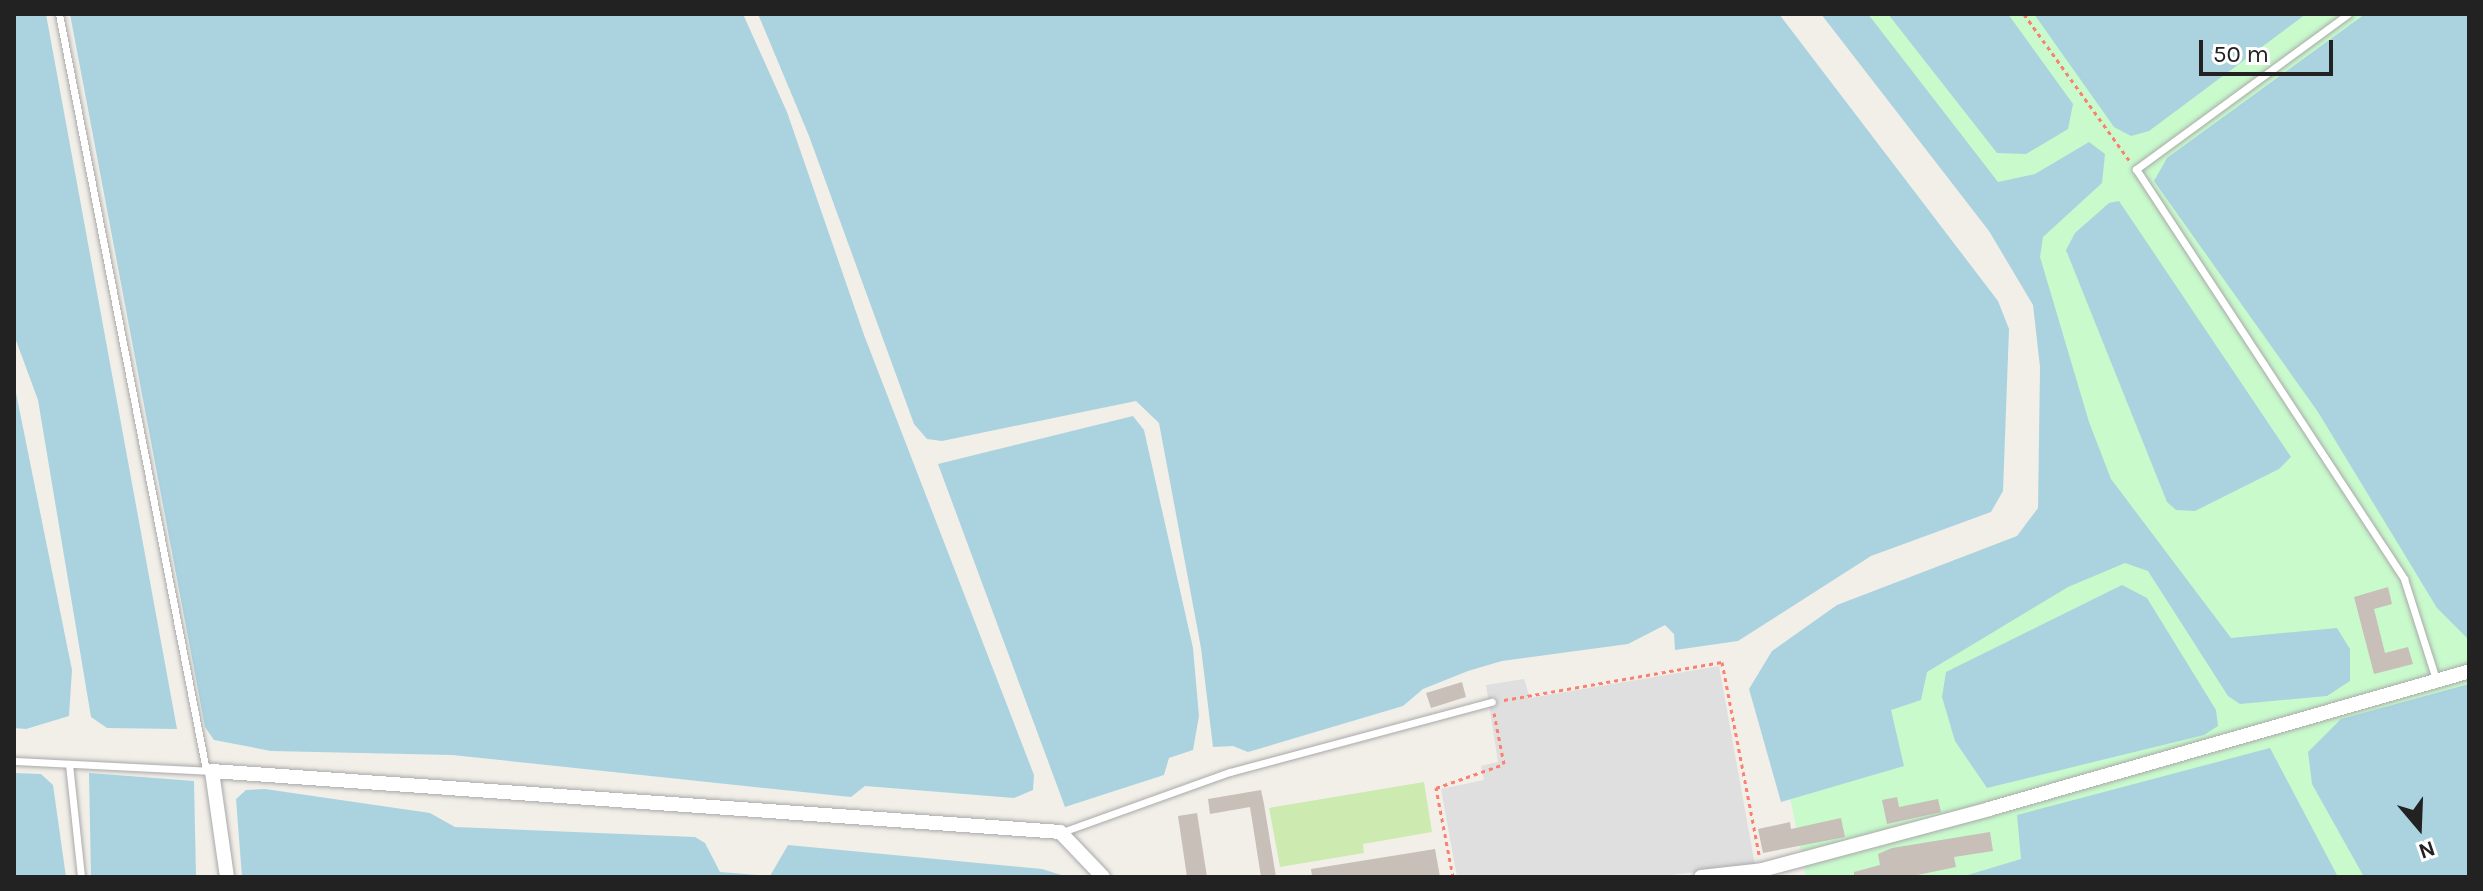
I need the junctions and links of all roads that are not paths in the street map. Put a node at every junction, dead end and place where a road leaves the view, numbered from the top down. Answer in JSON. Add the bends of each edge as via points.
{"nodes":[{"id":1,"x":59,"y":14,"type":"edge"},
{"id":2,"x":2348,"y":14,"type":"edge"},
{"id":3,"x":2469,"y":671,"type":"edge"},
{"id":4,"x":2436,"y":679,"type":"junction"},
{"id":5,"x":1492,"y":702,"type":"road end"},
{"id":6,"x":14,"y":761,"type":"edge"},
{"id":7,"x":69,"y":764,"type":"junction"},
{"id":8,"x":209,"y":771,"type":"junction"},
{"id":9,"x":1060,"y":832,"type":"junction"},
{"id":10,"x":1757,"y":872,"type":"edge"},
{"id":11,"x":81,"y":877,"type":"edge"},
{"id":12,"x":227,"y":877,"type":"edge"},
{"id":13,"x":1103,"y":877,"type":"edge"},
{"id":14,"x":1701,"y":877,"type":"edge"}],
"edges":[{"from":1,"to":8,"type":"lane"},
{"from":2,"to":4,"type":"lane","via":[[2136,169],[2399,570]]},
{"from":3,"to":4,"type":"street"},
{"from":4,"to":10,"type":"street"},
{"from":5,"to":9,"type":"lane","via":[[1230,772]]},
{"from":6,"to":7,"type":"lane"},
{"from":7,"to":8,"type":"lane"},
{"from":7,"to":11,"type":"lane"},
{"from":8,"to":9,"type":"street"},
{"from":8,"to":12,"type":"street"},
{"from":9,"to":13,"type":"street"},
{"from":10,"to":14,"type":"street"}]}
